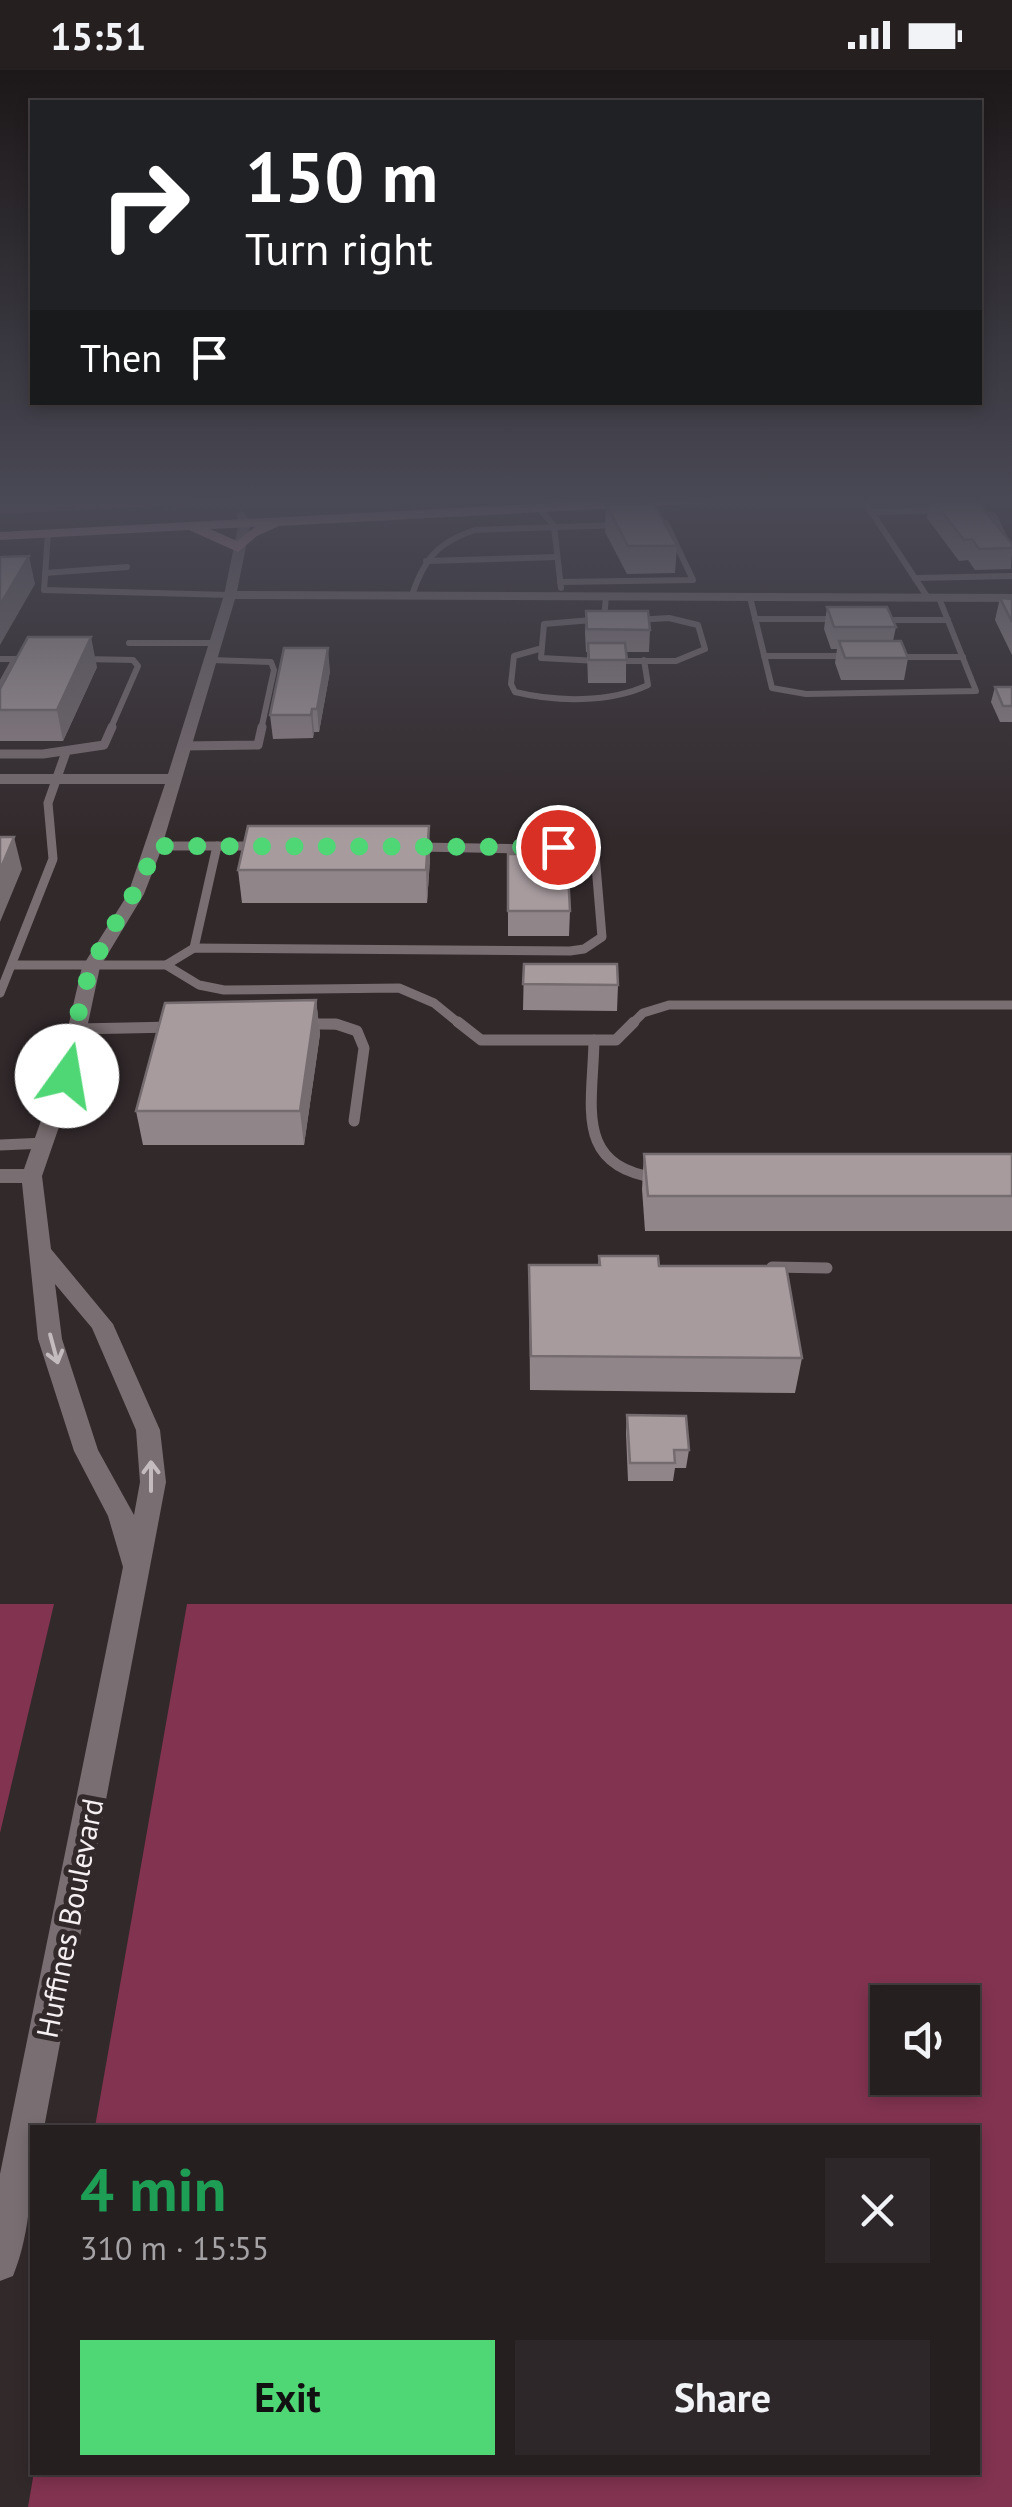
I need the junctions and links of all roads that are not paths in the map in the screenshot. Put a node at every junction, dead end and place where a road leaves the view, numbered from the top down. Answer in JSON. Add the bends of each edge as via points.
{"nodes":[{"id":1,"x":225,"y":613,"type":"edge"},
{"id":2,"x":605,"y":613,"type":"edge"},
{"id":3,"x":754,"y":613,"type":"edge"},
{"id":4,"x":943,"y":613,"type":"edge"},
{"id":5,"x":604,"y":619,"type":"junction"},
{"id":6,"x":755,"y":619,"type":"junction"},
{"id":7,"x":852,"y":620,"type":"edge"},
{"id":8,"x":871,"y":620,"type":"edge"},
{"id":9,"x":948,"y":620,"type":"junction"},
{"id":10,"x":130,"y":642,"type":"dead end"},
{"id":11,"x":539,"y":649,"type":"junction"},
{"id":12,"x":213,"y":652,"type":"junction"},
{"id":13,"x":764,"y":656,"type":"junction"},
{"id":14,"x":864,"y":656,"type":"edge"},
{"id":15,"x":884,"y":657,"type":"edge"},
{"id":16,"x":963,"y":657,"type":"junction"},
{"id":17,"x":0,"y":658,"type":"edge"},
{"id":18,"x":14,"y":658,"type":"junction"},
{"id":19,"x":49,"y":659,"type":"edge"},
{"id":20,"x":66,"y":659,"type":"edge"},
{"id":21,"x":644,"y":660,"type":"junction"},
{"id":22,"x":0,"y":686,"type":"edge"},
{"id":23,"x":184,"y":746,"type":"junction"},
{"id":24,"x":66,"y":752,"type":"junction"},
{"id":25,"x":0,"y":754,"type":"edge"},
{"id":26,"x":0,"y":779,"type":"edge"},
{"id":27,"x":56,"y":779,"type":"junction"},
{"id":28,"x":173,"y":779,"type":"junction"},
{"id":29,"x":154,"y":846,"type":"junction"},
{"id":30,"x":217,"y":846,"type":"junction"},
{"id":31,"x":274,"y":846,"type":"edge"},
{"id":32,"x":406,"y":847,"type":"edge"},
{"id":33,"x":194,"y":948,"type":"junction"},
{"id":34,"x":14,"y":965,"type":"junction"},
{"id":35,"x":166,"y":966,"type":"junction"},
{"id":36,"x":92,"y":967,"type":"junction"},
{"id":37,"x":0,"y":993,"type":"edge"},
{"id":38,"x":1012,"y":1005,"type":"edge"},
{"id":39,"x":297,"y":1025,"type":"edge"},
{"id":40,"x":177,"y":1027,"type":"edge"},
{"id":41,"x":78,"y":1029,"type":"junction"},
{"id":42,"x":594,"y":1040,"type":"junction"},
{"id":43,"x":354,"y":1121,"type":"dead end"},
{"id":44,"x":46,"y":1143,"type":"junction"},
{"id":45,"x":0,"y":1145,"type":"edge"},
{"id":46,"x":0,"y":1176,"type":"edge"},
{"id":47,"x":32,"y":1176,"type":"junction"},
{"id":48,"x":678,"y":1178,"type":"edge"},
{"id":49,"x":41,"y":1252,"type":"junction"},
{"id":50,"x":754,"y":1267,"type":"edge"},
{"id":51,"x":828,"y":1268,"type":"dead end"},
{"id":52,"x":138,"y":1573,"type":"junction"},
{"id":53,"x":0,"y":2263,"type":"edge"}],
"edges":[{"from":1,"to":12,"type":"street","name":"Huffines Boulevard"},
{"from":2,"to":5,"type":"lane"},
{"from":3,"to":6,"type":"lane"},
{"from":4,"to":9,"type":"lane"},
{"from":5,"to":11,"type":"lane","via":[[544,624]]},
{"from":5,"to":21,"type":"lane","via":[[669,618],[703,632],[700,656]]},
{"from":6,"to":7,"type":"lane"},
{"from":6,"to":13,"type":"lane"},
{"from":8,"to":9,"type":"lane"},
{"from":9,"to":16,"type":"lane"},
{"from":10,"to":12,"type":"lane"},
{"from":11,"to":21,"type":"lane","via":[[542,658],[554,661]]},
{"from":11,"to":21,"type":"lane","via":[[514,656],[515,692],[632,693],[648,685]]},
{"from":12,"to":23,"type":"street","name":"Huffines Boulevard"},
{"from":12,"to":23,"type":"lane","via":[[271,662],[258,745]]},
{"from":13,"to":14,"type":"lane"},
{"from":13,"to":16,"type":"lane","via":[[772,688],[806,694],[976,691]]},
{"from":15,"to":16,"type":"lane"},
{"from":17,"to":18,"type":"lane"},
{"from":18,"to":19,"type":"lane"},
{"from":18,"to":22,"type":"lane"},
{"from":20,"to":24,"type":"lane","via":[[133,660],[138,666],[104,745]]},
{"from":23,"to":28,"type":"street","name":"Huffines Boulevard"},
{"from":24,"to":25,"type":"lane"},
{"from":24,"to":27,"type":"lane"},
{"from":26,"to":27,"type":"street"},
{"from":27,"to":28,"type":"street"},
{"from":27,"to":34,"type":"lane","via":[[48,803],[53,859]]},
{"from":28,"to":29,"type":"street","name":"Huffines Boulevard"},
{"from":29,"to":30,"type":"lane"},
{"from":29,"to":36,"type":"street","name":"Huffines Boulevard","via":[[136,894]]},
{"from":30,"to":31,"type":"lane"},
{"from":30,"to":33,"type":"lane"},
{"from":32,"to":33,"type":"lane","via":[[587,850],[594,854],[602,937],[570,950]]},
{"from":33,"to":35,"type":"lane"},
{"from":34,"to":36,"type":"lane"},
{"from":34,"to":37,"type":"lane"},
{"from":35,"to":36,"type":"lane"},
{"from":35,"to":42,"type":"lane","via":[[209,988],[399,988],[434,1002],[481,1040]]},
{"from":36,"to":41,"type":"street","name":"Huffines Boulevard"},
{"from":38,"to":42,"type":"lane","via":[[668,1006],[644,1014],[616,1040]]},
{"from":39,"to":43,"type":"lane","via":[[357,1031],[364,1048]]},
{"from":40,"to":41,"type":"lane"},
{"from":41,"to":44,"type":"street","name":"Huffines Boulevard"},
{"from":42,"to":48,"type":"lane","via":[[595,1143],[606,1163],[630,1177]]},
{"from":44,"to":45,"type":"lane"},
{"from":44,"to":47,"type":"street","name":"Huffines Boulevard"},
{"from":46,"to":47,"type":"street"},
{"from":47,"to":49,"type":"street","name":"Huffines Boulevard"},
{"from":49,"to":52,"type":"street","name":"Huffines Boulevard","one_way":true,"via":[[50,1339],[86,1451],[121,1515]]},
{"from":52,"to":49,"type":"street","name":"Huffines Boulevard","one_way":true,"via":[[154,1482],[148,1430],[102,1324]]},
{"from":50,"to":51,"type":"lane"},
{"from":52,"to":53,"type":"street","name":"Huffines Boulevard"}]}
